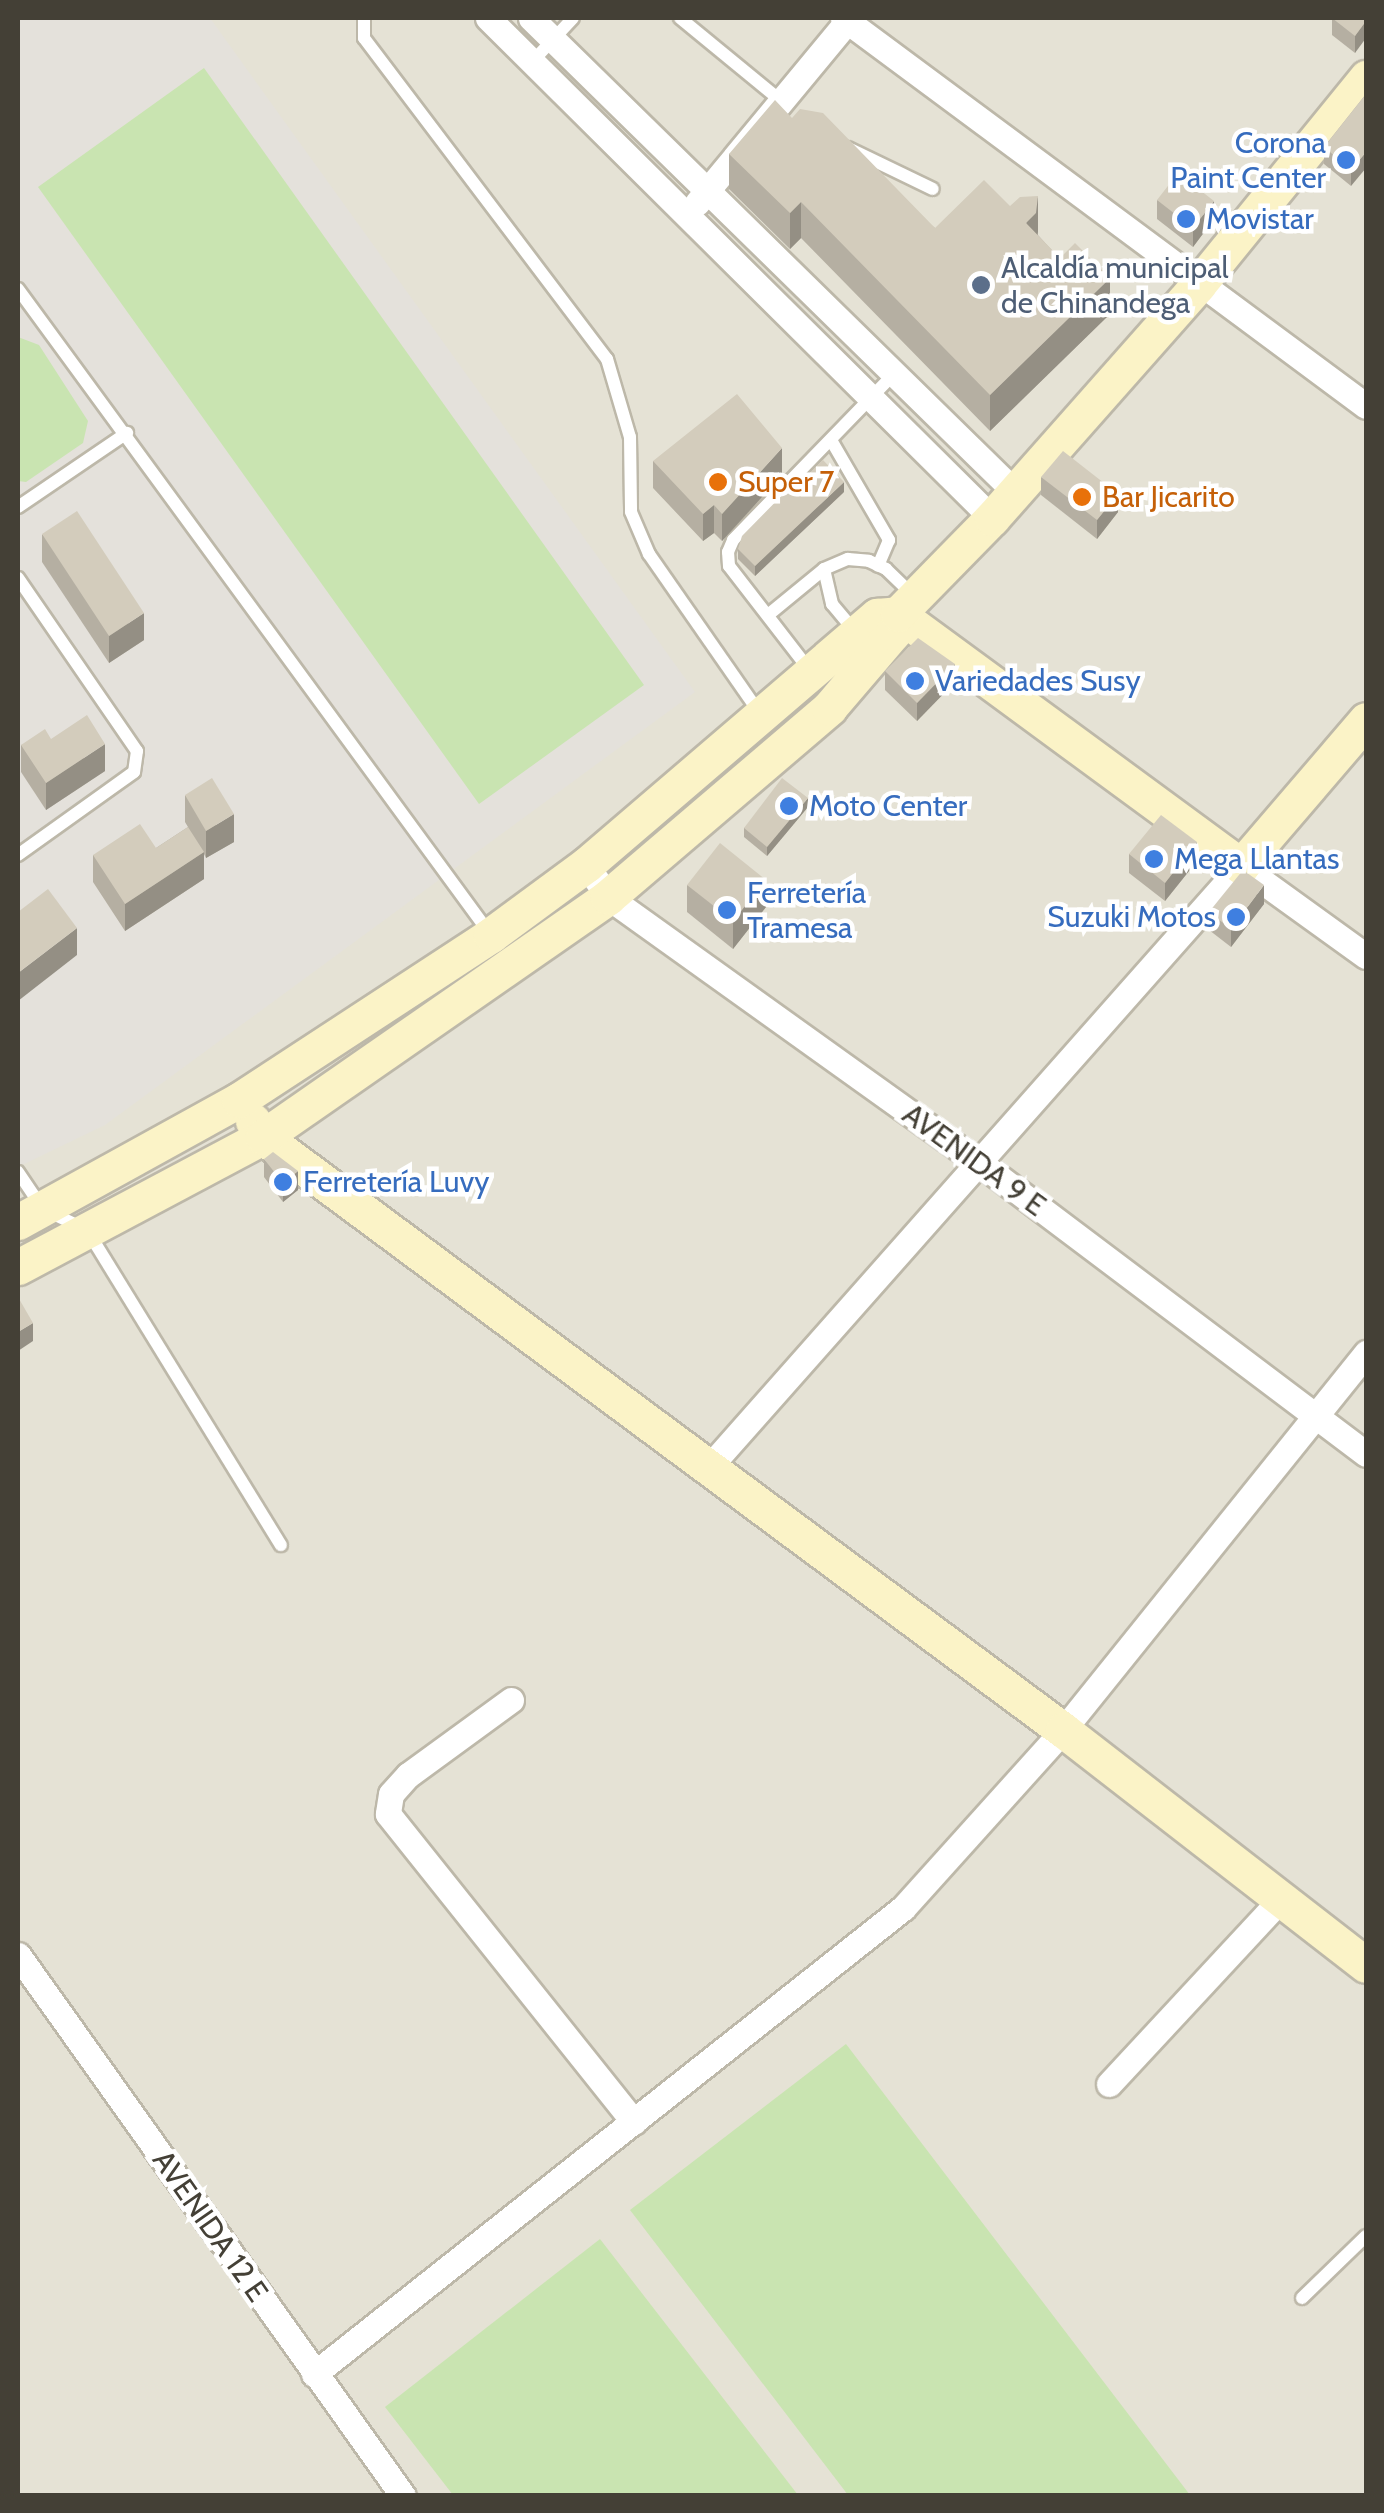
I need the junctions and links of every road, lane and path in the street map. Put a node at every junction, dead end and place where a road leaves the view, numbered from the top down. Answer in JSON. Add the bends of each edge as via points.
{"nodes":[{"id":1,"x":364,"y":18,"type":"edge"},
{"id":2,"x":488,"y":18,"type":"edge"},
{"id":3,"x":530,"y":18,"type":"edge"},
{"id":4,"x":574,"y":18,"type":"edge"},
{"id":5,"x":680,"y":18,"type":"edge"},
{"id":6,"x":846,"y":19,"type":"edge"},
{"id":7,"x":553,"y":40,"type":"junction"},
{"id":8,"x":532,"y":62,"type":"junction"},
{"id":9,"x":1366,"y":78,"type":"edge"},
{"id":10,"x":779,"y":114,"type":"junction"},
{"id":11,"x":836,"y":143,"type":"edge"},
{"id":12,"x":934,"y":189,"type":"dead end"},
{"id":13,"x":707,"y":192,"type":"junction"},
{"id":14,"x":684,"y":216,"type":"junction"},
{"id":15,"x":1198,"y":286,"type":"junction"},
{"id":16,"x":18,"y":290,"type":"edge"},
{"id":17,"x":894,"y":374,"type":"junction"},
{"id":18,"x":870,"y":400,"type":"junction"},
{"id":19,"x":1366,"y":406,"type":"edge"},
{"id":20,"x":127,"y":434,"type":"junction"},
{"id":21,"x":831,"y":440,"type":"junction"},
{"id":22,"x":1004,"y":505,"type":"junction"},
{"id":23,"x":18,"y":506,"type":"edge"},
{"id":24,"x":878,"y":566,"type":"junction"},
{"id":25,"x":824,"y":569,"type":"junction"},
{"id":26,"x":18,"y":578,"type":"edge"},
{"id":27,"x":906,"y":606,"type":"junction"},
{"id":28,"x":768,"y":614,"type":"junction"},
{"id":29,"x":855,"y":631,"type":"junction"},
{"id":30,"x":812,"y":672,"type":"junction"},
{"id":31,"x":762,"y":716,"type":"junction"},
{"id":32,"x":1366,"y":720,"type":"edge"},
{"id":33,"x":18,"y":855,"type":"edge"},
{"id":34,"x":586,"y":865,"type":"junction"},
{"id":35,"x":1241,"y":866,"type":"junction"},
{"id":36,"x":608,"y":897,"type":"junction"},
{"id":37,"x":491,"y":935,"type":"junction"},
{"id":38,"x":1366,"y":956,"type":"edge"},
{"id":39,"x":511,"y":965,"type":"junction"},
{"id":40,"x":239,"y":1100,"type":"junction"},
{"id":41,"x":264,"y":1137,"type":"junction"},
{"id":42,"x":980,"y":1162,"type":"junction"},
{"id":43,"x":18,"y":1172,"type":"edge"},
{"id":44,"x":30,"y":1216,"type":"edge"},
{"id":45,"x":87,"y":1230,"type":"junction"},
{"id":46,"x":18,"y":1267,"type":"edge"},
{"id":47,"x":1366,"y":1353,"type":"edge"},
{"id":48,"x":1314,"y":1416,"type":"junction"},
{"id":49,"x":1366,"y":1454,"type":"edge"},
{"id":50,"x":710,"y":1466,"type":"junction"},
{"id":51,"x":282,"y":1545,"type":"dead end"},
{"id":52,"x":510,"y":1700,"type":"dead end"},
{"id":53,"x":1063,"y":1730,"type":"junction"},
{"id":54,"x":1281,"y":1899,"type":"junction"},
{"id":55,"x":18,"y":1956,"type":"edge"},
{"id":56,"x":1366,"y":1965,"type":"edge"},
{"id":57,"x":1109,"y":2084,"type":"dead end"},
{"id":58,"x":634,"y":2122,"type":"junction"},
{"id":59,"x":1366,"y":2236,"type":"edge"},
{"id":60,"x":1302,"y":2298,"type":"dead end"},
{"id":61,"x":314,"y":2374,"type":"junction"},
{"id":62,"x":404,"y":2496,"type":"edge"}],
"edges":[{"from":1,"to":31,"type":"lane","via":[[364,38],[607,359],[630,438],[630,512],[636,526]]},
{"from":2,"to":8,"type":"street"},
{"from":3,"to":7,"type":"street"},
{"from":4,"to":7,"type":"lane"},
{"from":5,"to":10,"type":"lane"},
{"from":6,"to":10,"type":"street"},
{"from":6,"to":15,"type":"street"},
{"from":7,"to":8,"type":"lane"},
{"from":7,"to":13,"type":"street"},
{"from":8,"to":14,"type":"street"},
{"from":9,"to":15,"type":"street"},
{"from":10,"to":13,"type":"street"},
{"from":11,"to":12,"type":"lane"},
{"from":13,"to":14,"type":"street"},
{"from":13,"to":17,"type":"street"},
{"from":14,"to":18,"type":"street"},
{"from":15,"to":19,"type":"street"},
{"from":15,"to":22,"type":"street"},
{"from":16,"to":20,"type":"lane"},
{"from":17,"to":18,"type":"lane"},
{"from":17,"to":22,"type":"street"},
{"from":18,"to":21,"type":"lane"},
{"from":18,"to":22,"type":"street"},
{"from":20,"to":23,"type":"lane"},
{"from":20,"to":37,"type":"lane"},
{"from":21,"to":24,"type":"lane","via":[[889,540]]},
{"from":21,"to":28,"type":"lane","via":[[728,552],[729,566]]},
{"from":22,"to":27,"type":"street"},
{"from":24,"to":25,"type":"lane","via":[[848,559]]},
{"from":24,"to":27,"type":"lane"},
{"from":25,"to":28,"type":"lane"},
{"from":25,"to":29,"type":"lane","via":[[832,604]]},
{"from":26,"to":33,"type":"lane","via":[[137,751],[134,772]]},
{"from":27,"to":29,"type":"street"},
{"from":27,"to":35,"type":"street"},
{"from":27,"to":36,"type":"street","via":[[893,634],[829,708]]},
{"from":28,"to":30,"type":"lane"},
{"from":29,"to":30,"type":"street"},
{"from":30,"to":31,"type":"street"},
{"from":31,"to":34,"type":"street"},
{"from":32,"to":35,"type":"street"},
{"from":34,"to":36,"type":"street","name":"AVENIDA 9 E"},
{"from":34,"to":37,"type":"street"},
{"from":35,"to":38,"type":"street"},
{"from":35,"to":42,"type":"street"},
{"from":36,"to":39,"type":"street"},
{"from":36,"to":42,"type":"street","name":"AVENIDA 9 E"},
{"from":37,"to":39,"type":"lane"},
{"from":37,"to":40,"type":"street"},
{"from":39,"to":41,"type":"street"},
{"from":40,"to":41,"type":"street"},
{"from":40,"to":44,"type":"street"},
{"from":41,"to":45,"type":"street"},
{"from":41,"to":50,"type":"street"},
{"from":42,"to":48,"type":"street","name":"AVENIDA 9 E"},
{"from":42,"to":50,"type":"street"},
{"from":43,"to":44,"type":"lane"},
{"from":44,"to":45,"type":"lane"},
{"from":45,"to":46,"type":"street"},
{"from":45,"to":51,"type":"lane"},
{"from":47,"to":48,"type":"street"},
{"from":48,"to":49,"type":"street","name":"AVENIDA 9 E"},
{"from":48,"to":53,"type":"street"},
{"from":50,"to":53,"type":"street"},
{"from":52,"to":58,"type":"street","via":[[408,1774],[391,1794],[388,1814]]},
{"from":53,"to":54,"type":"street"},
{"from":53,"to":58,"type":"street","via":[[904,1908]]},
{"from":54,"to":56,"type":"street"},
{"from":54,"to":57,"type":"street"},
{"from":55,"to":61,"type":"street","name":"AVENIDA 12 E"},
{"from":58,"to":61,"type":"street"},
{"from":59,"to":60,"type":"lane"},
{"from":61,"to":62,"type":"street","name":"AVENIDA 12 E"}]}
